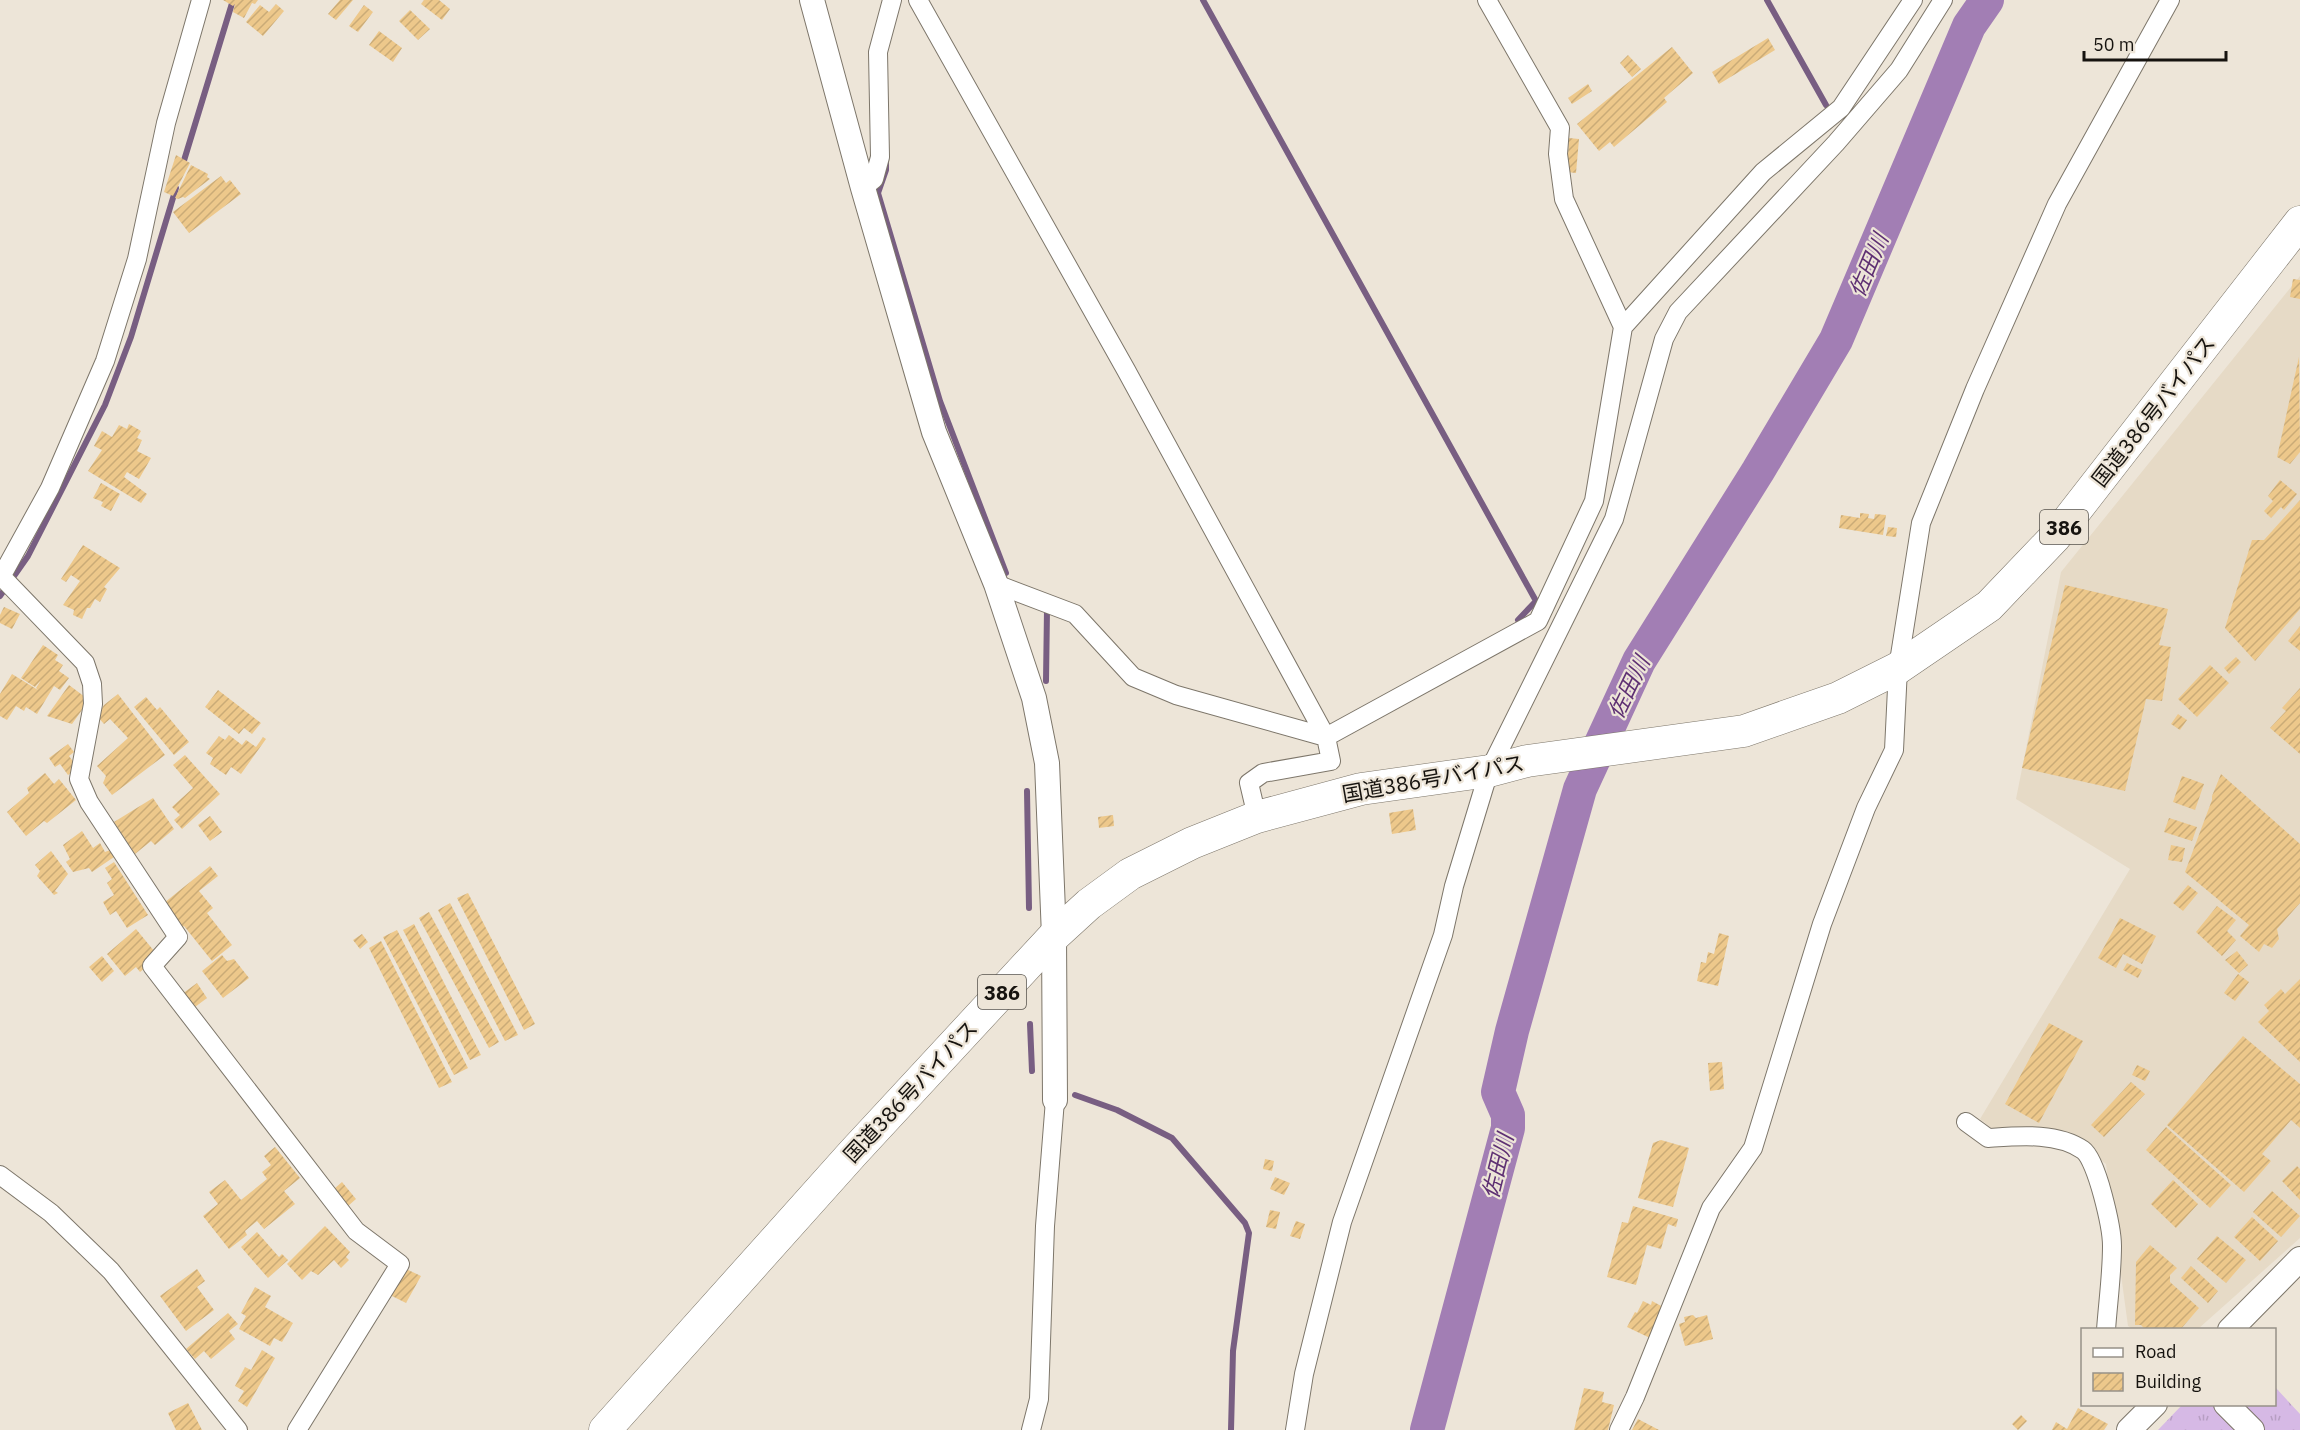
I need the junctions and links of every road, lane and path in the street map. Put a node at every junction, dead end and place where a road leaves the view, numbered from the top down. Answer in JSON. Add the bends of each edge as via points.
{"nodes":[{"id":1,"x":201,"y":0,"type":"edge"},
{"id":2,"x":812,"y":0,"type":"edge"},
{"id":3,"x":892,"y":0,"type":"edge"},
{"id":4,"x":918,"y":0,"type":"edge"},
{"id":5,"x":1487,"y":0,"type":"edge"},
{"id":6,"x":1913,"y":0,"type":"edge"},
{"id":7,"x":1943,"y":0,"type":"edge"},
{"id":8,"x":2170,"y":0,"type":"edge"},
{"id":9,"x":863,"y":188,"type":"junction"},
{"id":10,"x":2300,"y":222,"type":"edge"},
{"id":11,"x":1623,"y":327,"type":"junction"},
{"id":12,"x":1,"y":578,"type":"edge"},
{"id":13,"x":996,"y":584,"type":"junction"},
{"id":14,"x":1898,"y":668,"type":"junction"},
{"id":15,"x":1326,"y":737,"type":"junction"},
{"id":16,"x":1489,"y":771,"type":"junction"},
{"id":17,"x":1257,"y":818,"type":"junction"},
{"id":18,"x":1054,"y":936,"type":"junction"},
{"id":19,"x":1055,"y":1100,"type":"joint"},
{"id":20,"x":1966,"y":1122,"type":"dead end"},
{"id":21,"x":0,"y":1175,"type":"edge"},
{"id":22,"x":2300,"y":1259,"type":"edge"},
{"id":23,"x":2106,"y":1328,"type":"edge"},
{"id":24,"x":2231,"y":1328,"type":"edge"},
{"id":25,"x":2153,"y":1406,"type":"edge"},
{"id":26,"x":2228,"y":1406,"type":"edge"},
{"id":27,"x":238,"y":1430,"type":"edge"},
{"id":28,"x":297,"y":1430,"type":"edge"},
{"id":29,"x":605,"y":1430,"type":"edge"},
{"id":30,"x":1031,"y":1430,"type":"edge"},
{"id":31,"x":1295,"y":1430,"type":"edge"},
{"id":32,"x":1619,"y":1430,"type":"edge"},
{"id":33,"x":2129,"y":1430,"type":"edge"},
{"id":34,"x":2252,"y":1430,"type":"edge"}],
"edges":[{"from":1,"to":12,"type":"street","via":[[166,123],[137,259],[105,361],[50,488]]},
{"from":2,"to":9,"type":"street"},
{"from":3,"to":9,"type":"street","via":[[878,52],[880,157],[874,179]]},
{"from":4,"to":15,"type":"street"},
{"from":5,"to":11,"type":"street","via":[[1560,128],[1558,154],[1564,199]]},
{"from":6,"to":11,"type":"street","via":[[1841,108],[1763,172]]},
{"from":7,"to":16,"type":"street","via":[[1899,70],[1678,312],[1664,339],[1614,519]]},
{"from":8,"to":14,"type":"street","via":[[2057,204],[1975,389],[1921,523]]},
{"from":9,"to":13,"type":"street","via":[[934,432]]},
{"from":10,"to":14,"type":"highway","name":"国道386号バイパス","number":"386","via":[[2055,537],[1989,606]]},
{"from":11,"to":15,"type":"street","via":[[1594,501],[1538,621]]},
{"from":12,"to":28,"type":"street","via":[[84,663],[92,684],[93,704],[79,779],[89,802],[178,937],[152,966],[356,1231],[400,1264]]},
{"from":13,"to":15,"type":"street","via":[[1075,614],[1133,677],[1176,695]]},
{"from":13,"to":18,"type":"street","via":[[1034,698],[1047,763]]},
{"from":14,"to":16,"type":"highway","name":"国道386号バイパス","number":"386","via":[[1838,698],[1744,731],[1527,760]]},
{"from":14,"to":32,"type":"street","via":[[1894,750],[1866,808],[1822,924],[1753,1148],[1711,1208]]},
{"from":15,"to":17,"type":"street","via":[[1331,761],[1263,773],[1249,783]]},
{"from":16,"to":17,"type":"highway","name":"国道386号バイパス","number":"386","via":[[1360,789]]},
{"from":16,"to":31,"type":"street","via":[[1443,935],[1342,1222],[1304,1374]]},
{"from":17,"to":18,"type":"highway","name":"国道386号バイパス","number":"386","via":[[1192,843],[1130,874]]},
{"from":18,"to":19,"type":"street"},
{"from":18,"to":29,"type":"highway","name":"国道386号バイパス","number":"386"},
{"from":19,"to":30,"type":"street","via":[[1045,1226],[1039,1399]]},
{"from":20,"to":23,"type":"street","via":[[1988,1138],[2059,1139],[2085,1151],[2098,1176],[2112,1244]]},
{"from":21,"to":27,"type":"street","via":[[51,1213],[111,1271]]},
{"from":22,"to":24,"type":"street"},
{"from":25,"to":33,"type":"street"},
{"from":26,"to":34,"type":"street"}]}
